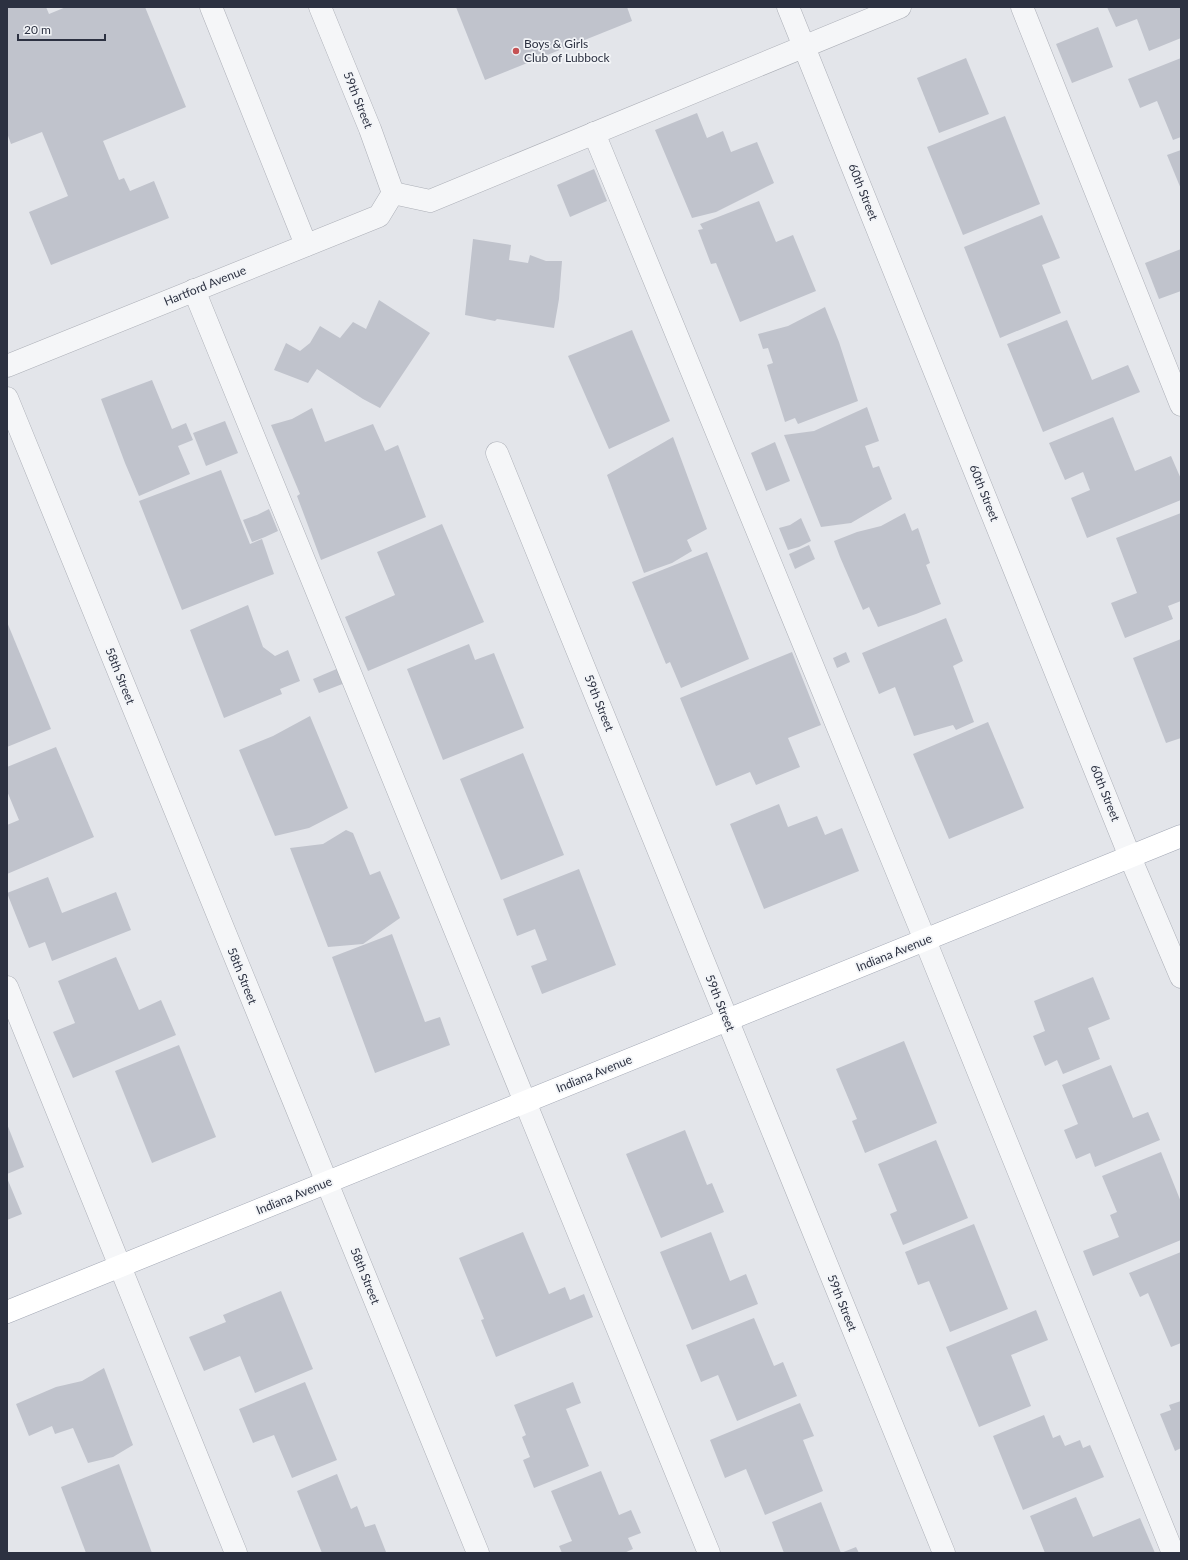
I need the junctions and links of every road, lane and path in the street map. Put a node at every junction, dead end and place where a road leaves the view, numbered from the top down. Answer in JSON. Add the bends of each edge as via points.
{"nodes":[{"id":1,"x":211,"y":7,"type":"edge"},
{"id":2,"x":320,"y":7,"type":"edge"},
{"id":3,"x":788,"y":7,"type":"edge"},
{"id":4,"x":900,"y":7,"type":"edge"},
{"id":5,"x":1022,"y":7,"type":"edge"},
{"id":6,"x":804,"y":46,"type":"junction"},
{"id":7,"x":594,"y":133,"type":"junction"},
{"id":8,"x":393,"y":193,"type":"junction"},
{"id":9,"x":306,"y":245,"type":"junction"},
{"id":10,"x":194,"y":290,"type":"junction"},
{"id":11,"x":7,"y":366,"type":"edge"},
{"id":12,"x":7,"y":398,"type":"edge"},
{"id":13,"x":1181,"y":405,"type":"edge"},
{"id":14,"x":497,"y":453,"type":"dead end"},
{"id":15,"x":1181,"y":836,"type":"edge"},
{"id":16,"x":1130,"y":857,"type":"junction"},
{"id":17,"x":925,"y":940,"type":"junction"},
{"id":18,"x":1181,"y":977,"type":"edge"},
{"id":19,"x":7,"y":987,"type":"edge"},
{"id":20,"x":727,"y":1020,"type":"junction"},
{"id":21,"x":526,"y":1102,"type":"junction"},
{"id":22,"x":327,"y":1182,"type":"junction"},
{"id":23,"x":120,"y":1266,"type":"junction"},
{"id":24,"x":7,"y":1312,"type":"edge"},
{"id":25,"x":236,"y":1553,"type":"edge"},
{"id":26,"x":478,"y":1553,"type":"edge"},
{"id":27,"x":709,"y":1553,"type":"edge"},
{"id":28,"x":944,"y":1553,"type":"edge"},
{"id":29,"x":1173,"y":1553,"type":"edge"}],
"edges":[{"from":1,"to":9,"type":"street"},
{"from":2,"to":8,"type":"street","name":"59th Street"},
{"from":3,"to":6,"type":"street","name":"60th Street"},
{"from":4,"to":6,"type":"street"},
{"from":5,"to":13,"type":"street"},
{"from":6,"to":7,"type":"street"},
{"from":6,"to":16,"type":"street","name":"60th Street"},
{"from":7,"to":8,"type":"street","via":[[430,201]]},
{"from":7,"to":17,"type":"street"},
{"from":8,"to":9,"type":"street","name":"Hartford Avenue","via":[[379,216]]},
{"from":9,"to":10,"type":"street","name":"Hartford Avenue"},
{"from":10,"to":11,"type":"street","name":"Hartford Avenue"},
{"from":10,"to":21,"type":"street"},
{"from":12,"to":22,"type":"street","name":"58th Street"},
{"from":14,"to":20,"type":"street","name":"59th Street"},
{"from":15,"to":16,"type":"main road","name":"Indiana Avenue"},
{"from":16,"to":17,"type":"main road","name":"Indiana Avenue"},
{"from":16,"to":18,"type":"street","name":"60th Street"},
{"from":17,"to":20,"type":"main road","name":"Indiana Avenue"},
{"from":17,"to":29,"type":"street"},
{"from":19,"to":23,"type":"street"},
{"from":20,"to":21,"type":"main road","name":"Indiana Avenue"},
{"from":20,"to":28,"type":"street","name":"59th Street"},
{"from":21,"to":22,"type":"main road","name":"Indiana Avenue"},
{"from":21,"to":27,"type":"street"},
{"from":22,"to":23,"type":"main road","name":"Indiana Avenue"},
{"from":22,"to":26,"type":"street","name":"58th Street"},
{"from":23,"to":24,"type":"main road","name":"Indiana Avenue"},
{"from":23,"to":25,"type":"street"}]}
